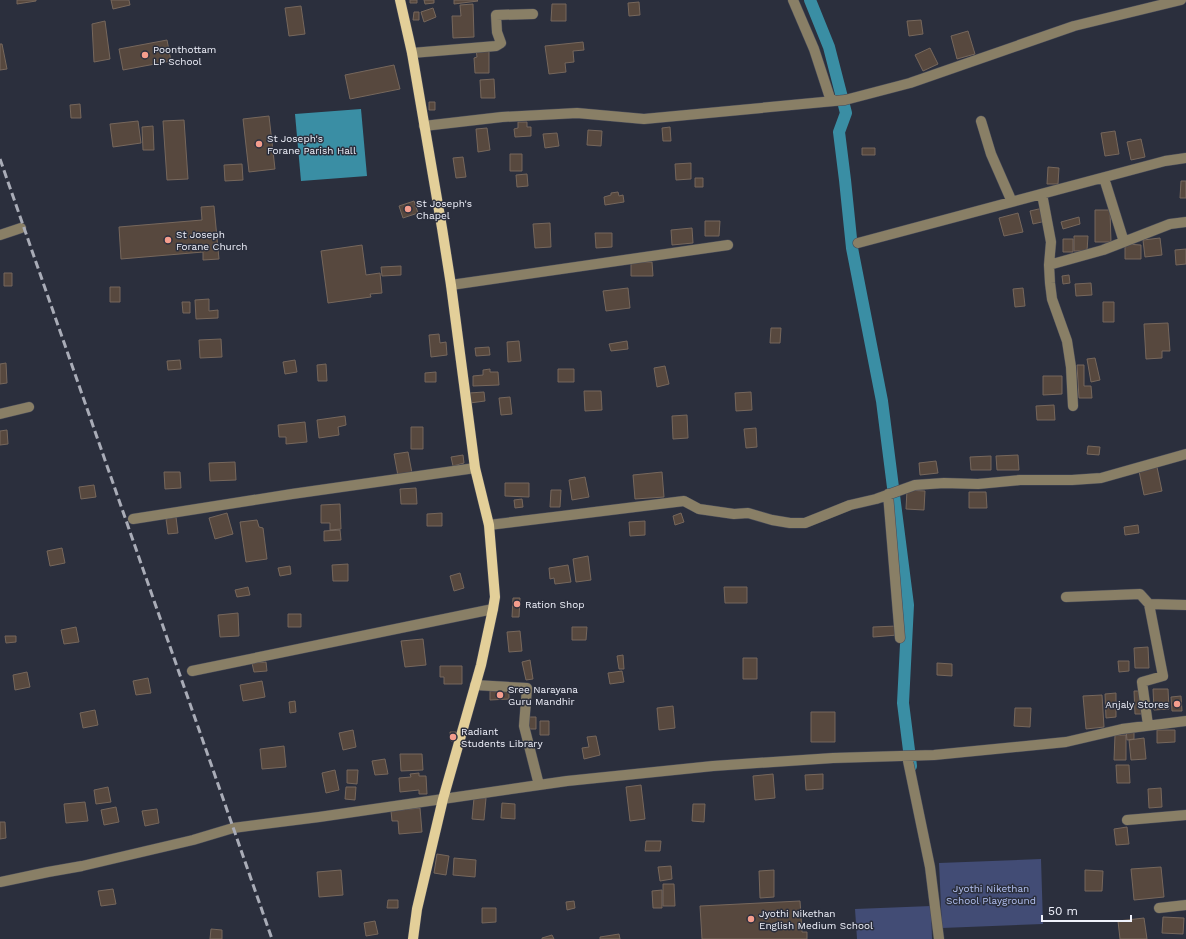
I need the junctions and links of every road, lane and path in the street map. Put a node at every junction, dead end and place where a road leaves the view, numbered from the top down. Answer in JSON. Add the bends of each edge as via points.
{"nodes":[{"id":1,"x":400,"y":0,"type":"edge"},
{"id":2,"x":793,"y":0,"type":"edge"},
{"id":3,"x":1181,"y":0,"type":"edge"},
{"id":4,"x":533,"y":14,"type":"dead end"},
{"id":5,"x":412,"y":53,"type":"junction"},
{"id":6,"x":828,"y":97,"type":"junction"},
{"id":7,"x":981,"y":120,"type":"dead end"},
{"id":8,"x":424,"y":126,"type":"junction"},
{"id":9,"x":1186,"y":158,"type":"edge"},
{"id":10,"x":1104,"y":178,"type":"junction"},
{"id":11,"x":1042,"y":194,"type":"junction"},
{"id":12,"x":1012,"y":202,"type":"junction"},
{"id":13,"x":1186,"y":222,"type":"edge"},
{"id":14,"x":21,"y":228,"type":"dead end"},
{"id":15,"x":0,"y":235,"type":"edge"},
{"id":16,"x":862,"y":242,"type":"dead end"},
{"id":17,"x":1124,"y":242,"type":"junction"},
{"id":18,"x":728,"y":245,"type":"dead end"},
{"id":19,"x":1049,"y":265,"type":"junction"},
{"id":20,"x":451,"y":285,"type":"junction"},
{"id":21,"x":1073,"y":406,"type":"dead end"},
{"id":22,"x":29,"y":407,"type":"dead end"},
{"id":23,"x":0,"y":414,"type":"edge"},
{"id":24,"x":1186,"y":454,"type":"edge"},
{"id":25,"x":475,"y":468,"type":"junction"},
{"id":26,"x":894,"y":492,"type":"junction"},
{"id":27,"x":133,"y":520,"type":"dead end"},
{"id":28,"x":489,"y":525,"type":"junction"},
{"id":29,"x":1066,"y":597,"type":"dead end"},
{"id":30,"x":1149,"y":604,"type":"junction"},
{"id":31,"x":1186,"y":605,"type":"edge"},
{"id":32,"x":493,"y":610,"type":"junction"},
{"id":33,"x":900,"y":638,"type":"dead end"},
{"id":34,"x":192,"y":671,"type":"dead end"},
{"id":35,"x":475,"y":685,"type":"junction"},
{"id":36,"x":1186,"y":721,"type":"edge"},
{"id":37,"x":1148,"y":725,"type":"junction"},
{"id":38,"x":910,"y":756,"type":"junction"},
{"id":39,"x":539,"y":785,"type":"junction"},
{"id":40,"x":443,"y":799,"type":"junction"},
{"id":41,"x":1186,"y":815,"type":"edge"},
{"id":42,"x":1128,"y":820,"type":"dead end"},
{"id":43,"x":0,"y":882,"type":"edge"},
{"id":44,"x":1186,"y":905,"type":"edge"},
{"id":45,"x":1159,"y":908,"type":"dead end"},
{"id":46,"x":412,"y":939,"type":"edge"},
{"id":47,"x":939,"y":939,"type":"edge"}],
"edges":[{"from":1,"to":5,"type":"main road"},
{"from":2,"to":6,"type":"street","via":[[814,49]]},
{"from":3,"to":6,"type":"street","via":[[1074,26],[910,83],[845,100]]},
{"from":4,"to":5,"type":"street","via":[[496,15],[497,32],[501,43],[496,46]]},
{"from":5,"to":8,"type":"main road"},
{"from":6,"to":8,"type":"street","via":[[644,119],[577,113],[502,117]]},
{"from":7,"to":12,"type":"street"},
{"from":8,"to":20,"type":"main road"},
{"from":9,"to":10,"type":"street","via":[[1165,161]]},
{"from":10,"to":11,"type":"street"},
{"from":10,"to":17,"type":"street"},
{"from":11,"to":12,"type":"street"},
{"from":11,"to":19,"type":"street","via":[[1051,242]]},
{"from":12,"to":16,"type":"street"},
{"from":13,"to":17,"type":"street","via":[[1170,224]]},
{"from":14,"to":15,"type":"street"},
{"from":17,"to":19,"type":"street"},
{"from":18,"to":20,"type":"street"},
{"from":19,"to":21,"type":"street","via":[[1052,299],[1067,341]]},
{"from":20,"to":25,"type":"main road"},
{"from":22,"to":23,"type":"street"},
{"from":24,"to":26,"type":"street","via":[[1101,478],[978,484],[944,482],[915,485]]},
{"from":25,"to":27,"type":"street"},
{"from":25,"to":28,"type":"main road"},
{"from":26,"to":28,"type":"street","via":[[850,505],[805,523],[772,520],[748,513],[734,514],[699,509],[684,501]]},
{"from":26,"to":33,"type":"street","via":[[894,571]]},
{"from":28,"to":32,"type":"main road"},
{"from":29,"to":30,"type":"street","via":[[1140,594]]},
{"from":30,"to":31,"type":"street"},
{"from":30,"to":37,"type":"street","via":[[1163,676],[1142,682]]},
{"from":32,"to":34,"type":"street"},
{"from":32,"to":35,"type":"main road"},
{"from":35,"to":39,"type":"street","via":[[527,688],[524,726]]},
{"from":35,"to":40,"type":"main road"},
{"from":36,"to":37,"type":"street"},
{"from":37,"to":38,"type":"street","via":[[1066,742]]},
{"from":38,"to":39,"type":"street","via":[[713,766]]},
{"from":38,"to":47,"type":"street","via":[[930,867]]},
{"from":39,"to":40,"type":"street"},
{"from":40,"to":43,"type":"street","via":[[233,828],[82,866]]},
{"from":40,"to":46,"type":"main road"},
{"from":41,"to":42,"type":"street"},
{"from":44,"to":45,"type":"street"}]}
